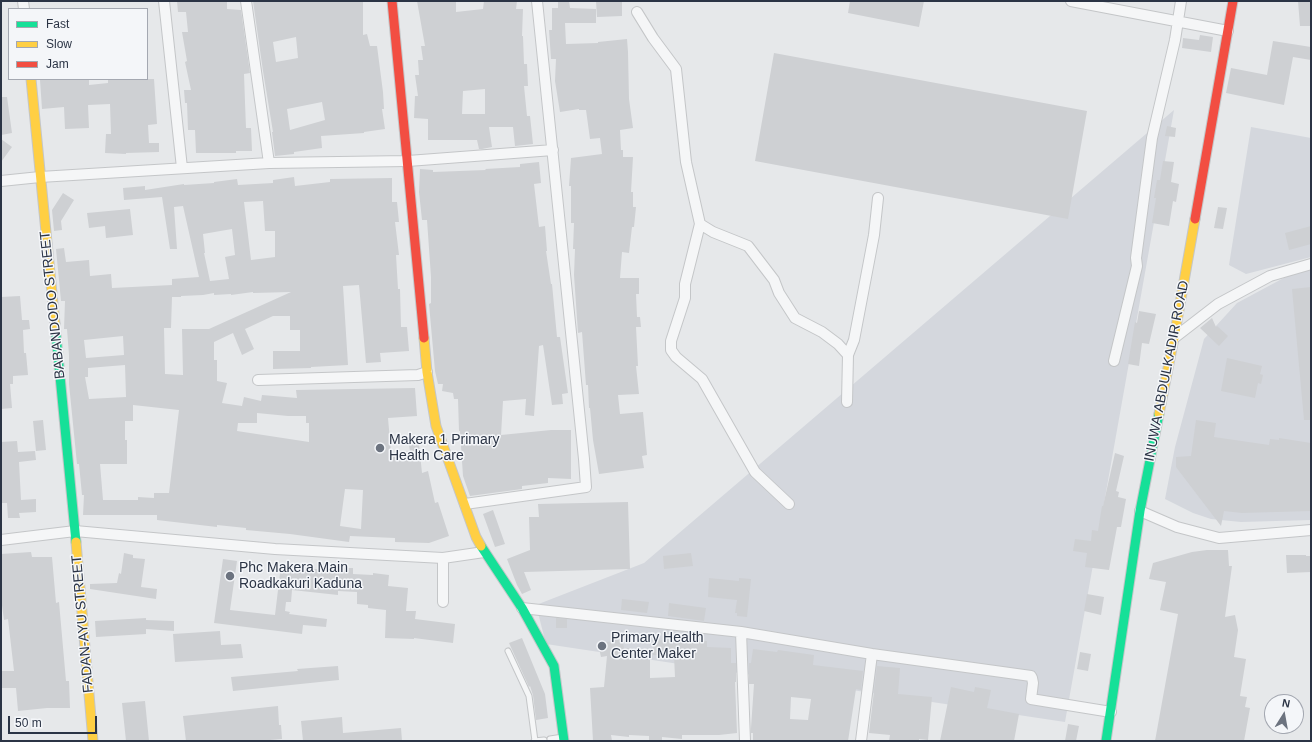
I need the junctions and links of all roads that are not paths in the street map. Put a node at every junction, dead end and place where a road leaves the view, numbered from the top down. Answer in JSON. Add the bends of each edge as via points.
{"nodes":[{"id":1,"x":164,"y":1,"type":"edge"},
{"id":2,"x":246,"y":1,"type":"edge"},
{"id":3,"x":392,"y":1,"type":"edge"},
{"id":4,"x":537,"y":1,"type":"edge"},
{"id":5,"x":1071,"y":1,"type":"edge"},
{"id":6,"x":1181,"y":1,"type":"edge"},
{"id":7,"x":1233,"y":1,"type":"edge"},
{"id":8,"x":637,"y":12,"type":"dead end"},
{"id":9,"x":1179,"y":22,"type":"junction"},
{"id":10,"x":1228,"y":31,"type":"junction"},
{"id":11,"x":31,"y":80,"type":"edge"},
{"id":12,"x":552,"y":150,"type":"junction"},
{"id":13,"x":408,"y":161,"type":"junction"},
{"id":14,"x":268,"y":163,"type":"junction"},
{"id":15,"x":182,"y":168,"type":"junction"},
{"id":16,"x":40,"y":177,"type":"junction"},
{"id":17,"x":1,"y":181,"type":"edge"},
{"id":18,"x":878,"y":198,"type":"dead end"},
{"id":19,"x":700,"y":224,"type":"junction"},
{"id":20,"x":1311,"y":264,"type":"edge"},
{"id":21,"x":1174,"y":338,"type":"junction"},
{"id":22,"x":848,"y":355,"type":"junction"},
{"id":23,"x":1114,"y":361,"type":"dead end"},
{"id":24,"x":427,"y":372,"type":"junction"},
{"id":25,"x":258,"y":380,"type":"dead end"},
{"id":26,"x":847,"y":402,"type":"dead end"},
{"id":27,"x":465,"y":504,"type":"junction"},
{"id":28,"x":789,"y":504,"type":"dead end"},
{"id":29,"x":1140,"y":511,"type":"junction"},
{"id":30,"x":1311,"y":530,"type":"edge"},
{"id":31,"x":75,"y":531,"type":"junction"},
{"id":32,"x":1,"y":540,"type":"edge"},
{"id":33,"x":484,"y":552,"type":"junction"},
{"id":34,"x":444,"y":558,"type":"junction"},
{"id":35,"x":443,"y":602,"type":"dead end"},
{"id":36,"x":522,"y":608,"type":"junction"},
{"id":37,"x":740,"y":632,"type":"junction"},
{"id":38,"x":508,"y":651,"type":"dead end"},
{"id":39,"x":872,"y":654,"type":"junction"},
{"id":40,"x":1111,"y":712,"type":"junction"},
{"id":41,"x":563,"y":739,"type":"edge"},
{"id":42,"x":94,"y":741,"type":"edge"},
{"id":43,"x":534,"y":741,"type":"edge"},
{"id":44,"x":745,"y":741,"type":"edge"},
{"id":45,"x":861,"y":741,"type":"edge"},
{"id":46,"x":1106,"y":741,"type":"edge"}],
"edges":[{"from":1,"to":15,"type":"street"},
{"from":2,"to":14,"type":"street"},
{"from":3,"to":13,"type":"street"},
{"from":4,"to":12,"type":"street"},
{"from":5,"to":9,"type":"street"},
{"from":6,"to":9,"type":"street"},
{"from":7,"to":10,"type":"street","name":"INUWA ABDULKADIR ROAD"},
{"from":8,"to":19,"type":"street","via":[[676,69],[686,162]]},
{"from":9,"to":10,"type":"street"},
{"from":9,"to":23,"type":"street","via":[[1152,138],[1137,266]]},
{"from":10,"to":21,"type":"street","name":"INUWA ABDULKADIR ROAD"},
{"from":11,"to":16,"type":"street","name":"BABANDODO STREET"},
{"from":12,"to":13,"type":"street"},
{"from":12,"to":27,"type":"street","via":[[586,487]]},
{"from":13,"to":14,"type":"street"},
{"from":13,"to":24,"type":"street"},
{"from":14,"to":15,"type":"street"},
{"from":15,"to":16,"type":"street"},
{"from":16,"to":17,"type":"street"},
{"from":16,"to":31,"type":"street","name":"BABANDODO STREET"},
{"from":18,"to":22,"type":"street","via":[[874,235],[854,340]]},
{"from":19,"to":22,"type":"street","via":[[748,246],[774,280],[795,318],[822,332]]},
{"from":19,"to":28,"type":"street","via":[[685,284],[685,298],[671,341],[671,350],[702,379],[755,472]]},
{"from":20,"to":21,"type":"street","via":[[1270,276],[1218,304]]},
{"from":21,"to":29,"type":"street","name":"INUWA ABDULKADIR ROAD"},
{"from":22,"to":26,"type":"street"},
{"from":24,"to":25,"type":"street","via":[[418,375]]},
{"from":24,"to":27,"type":"street","via":[[436,426]]},
{"from":27,"to":33,"type":"street"},
{"from":29,"to":30,"type":"street","via":[[1177,527],[1219,538]]},
{"from":29,"to":40,"type":"street","name":"INUWA ABDULKADIR ROAD"},
{"from":31,"to":32,"type":"street"},
{"from":31,"to":34,"type":"street","via":[[275,549]]},
{"from":31,"to":42,"type":"street","name":"FADAN-AYU STREET"},
{"from":33,"to":34,"type":"street"},
{"from":33,"to":36,"type":"street"},
{"from":34,"to":35,"type":"street"},
{"from":36,"to":37,"type":"street"},
{"from":36,"to":41,"type":"street","via":[[554,666]]},
{"from":37,"to":39,"type":"street"},
{"from":37,"to":44,"type":"street"},
{"from":38,"to":43,"type":"lane","via":[[529,696]]},
{"from":39,"to":40,"type":"street","via":[[1031,676],[1031,699]]},
{"from":39,"to":45,"type":"street"},
{"from":40,"to":46,"type":"street","name":"INUWA ABDULKADIR ROAD"},
{"from":41,"to":43,"type":"lane"}]}
